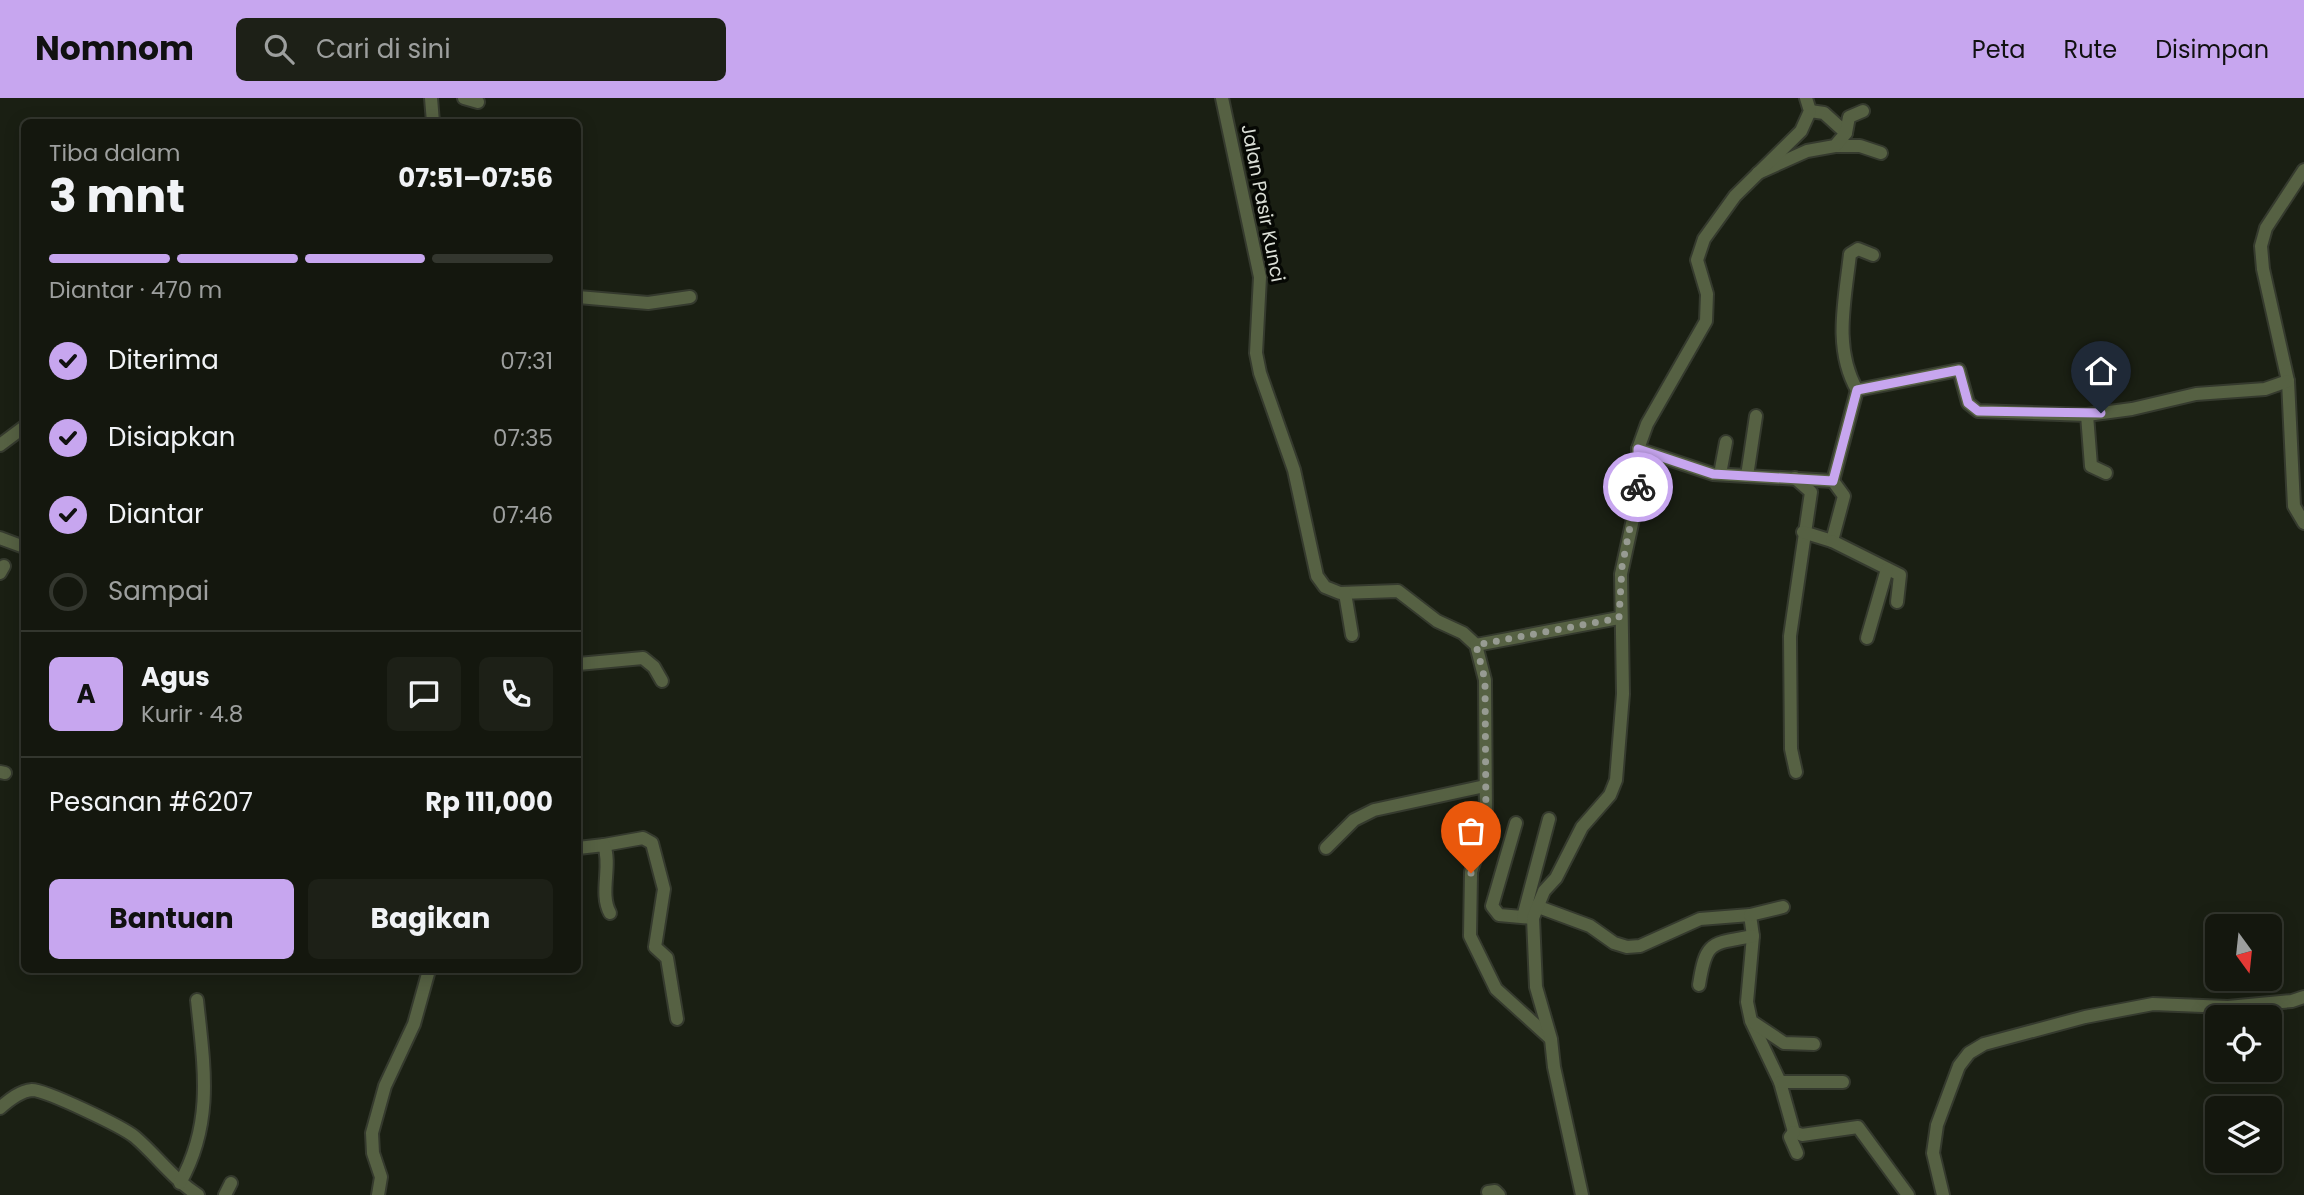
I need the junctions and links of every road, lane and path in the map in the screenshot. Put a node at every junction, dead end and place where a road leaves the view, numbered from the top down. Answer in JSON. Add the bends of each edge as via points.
{"nodes":[{"id":1,"x":431,"y":98,"type":"edge"},
{"id":2,"x":464,"y":98,"type":"edge"},
{"id":3,"x":1222,"y":98,"type":"edge"},
{"id":4,"x":478,"y":102,"type":"dead end"},
{"id":5,"x":1808,"y":105,"type":"edge"},
{"id":6,"x":1863,"y":111,"type":"dead end"},
{"id":7,"x":433,"y":119,"type":"edge"},
{"id":8,"x":1846,"y":133,"type":"junction"},
{"id":9,"x":1835,"y":146,"type":"junction"},
{"id":10,"x":1881,"y":153,"type":"dead end"},
{"id":11,"x":2304,"y":170,"type":"edge"},
{"id":12,"x":1755,"y":174,"type":"junction"},
{"id":13,"x":1873,"y":255,"type":"dead end"},
{"id":14,"x":581,"y":297,"type":"edge"},
{"id":15,"x":690,"y":297,"type":"dead end"},
{"id":16,"x":2288,"y":381,"type":"junction"},
{"id":17,"x":1857,"y":390,"type":"junction"},
{"id":18,"x":2087,"y":415,"type":"junction"},
{"id":19,"x":1756,"y":416,"type":"dead end"},
{"id":20,"x":2298,"y":425,"type":"edge"},
{"id":21,"x":21,"y":429,"type":"edge"},
{"id":22,"x":1726,"y":442,"type":"dead end"},
{"id":23,"x":0,"y":445,"type":"edge"},
{"id":24,"x":1638,"y":449,"type":"junction"},
{"id":25,"x":2106,"y":473,"type":"dead end"},
{"id":26,"x":1720,"y":474,"type":"junction"},
{"id":27,"x":1747,"y":476,"type":"junction"},
{"id":28,"x":1793,"y":477,"type":"junction"},
{"id":29,"x":1833,"y":481,"type":"junction"},
{"id":30,"x":2304,"y":523,"type":"edge"},
{"id":31,"x":1803,"y":531,"type":"junction"},
{"id":32,"x":0,"y":538,"type":"edge"},
{"id":33,"x":1832,"y":541,"type":"junction"},
{"id":34,"x":21,"y":546,"type":"edge"},
{"id":35,"x":1887,"y":569,"type":"junction"},
{"id":36,"x":1345,"y":593,"type":"junction"},
{"id":37,"x":1897,"y":602,"type":"dead end"},
{"id":38,"x":1619,"y":618,"type":"junction"},
{"id":39,"x":1352,"y":635,"type":"dead end"},
{"id":40,"x":1867,"y":638,"type":"dead end"},
{"id":41,"x":1476,"y":645,"type":"junction"},
{"id":42,"x":581,"y":663,"type":"edge"},
{"id":43,"x":662,"y":681,"type":"dead end"},
{"id":44,"x":1796,"y":772,"type":"dead end"},
{"id":45,"x":1485,"y":786,"type":"junction"},
{"id":46,"x":1549,"y":818,"type":"dead end"},
{"id":47,"x":1516,"y":823,"type":"dead end"},
{"id":48,"x":604,"y":845,"type":"junction"},
{"id":49,"x":581,"y":848,"type":"edge"},
{"id":50,"x":1326,"y":848,"type":"dead end"},
{"id":51,"x":1783,"y":907,"type":"dead end"},
{"id":52,"x":610,"y":913,"type":"dead end"},
{"id":53,"x":1531,"y":913,"type":"junction"},
{"id":54,"x":1750,"y":915,"type":"junction"},
{"id":55,"x":1753,"y":936,"type":"junction"},
{"id":56,"x":428,"y":973,"type":"edge"},
{"id":57,"x":1699,"y":985,"type":"dead end"},
{"id":58,"x":2304,"y":997,"type":"edge"},
{"id":59,"x":197,"y":1000,"type":"dead end"},
{"id":60,"x":677,"y":1019,"type":"dead end"},
{"id":61,"x":1751,"y":1021,"type":"junction"},
{"id":62,"x":1550,"y":1039,"type":"junction"},
{"id":63,"x":1814,"y":1044,"type":"dead end"},
{"id":64,"x":1780,"y":1082,"type":"junction"},
{"id":65,"x":1843,"y":1082,"type":"dead end"},
{"id":66,"x":0,"y":1108,"type":"edge"},
{"id":67,"x":1794,"y":1132,"type":"junction"},
{"id":68,"x":1797,"y":1153,"type":"dead end"},
{"id":69,"x":180,"y":1183,"type":"junction"},
{"id":70,"x":198,"y":1195,"type":"edge"},
{"id":71,"x":378,"y":1195,"type":"edge"},
{"id":72,"x":1582,"y":1195,"type":"edge"},
{"id":73,"x":1908,"y":1195,"type":"edge"},
{"id":74,"x":1943,"y":1195,"type":"edge"}],
"edges":[{"from":1,"to":7,"type":"street"},
{"from":2,"to":4,"type":"street"},
{"from":3,"to":36,"type":"street","name":"Jalan Pasir Kunci","via":[[1260,277],[1256,353],[1260,373],[1294,470],[1317,576],[1325,587]]},
{"from":5,"to":8,"type":"street"},
{"from":5,"to":12,"type":"street","via":[[1801,131]]},
{"from":6,"to":8,"type":"street","via":[[1849,117]]},
{"from":8,"to":9,"type":"street"},
{"from":9,"to":10,"type":"street","via":[[1860,146]]},
{"from":9,"to":12,"type":"street","via":[[1807,151]]},
{"from":11,"to":16,"type":"street","via":[[2266,229],[2261,246]]},
{"from":12,"to":24,"type":"street","via":[[1704,239],[1697,260],[1707,294],[1706,321],[1647,424]]},
{"from":13,"to":17,"type":"street","via":[[1858,249],[1850,254],[1842,313],[1844,365]]},
{"from":14,"to":15,"type":"street","via":[[648,303]]},
{"from":16,"to":18,"type":"street","via":[[2265,390],[2196,394]]},
{"from":16,"to":20,"type":"street"},
{"from":17,"to":18,"type":"street","via":[[1956,369],[1961,372],[1968,403],[1978,411]]},
{"from":17,"to":29,"type":"street"},
{"from":18,"to":25,"type":"street","via":[[2091,466]]},
{"from":19,"to":27,"type":"street"},
{"from":20,"to":30,"type":"street","via":[[2292,494]]},
{"from":21,"to":23,"type":"street"},
{"from":22,"to":26,"type":"street"},
{"from":24,"to":26,"type":"street"},
{"from":24,"to":38,"type":"street","via":[[1638,496],[1622,567]]},
{"from":26,"to":27,"type":"street"},
{"from":27,"to":28,"type":"street"},
{"from":28,"to":29,"type":"street"},
{"from":28,"to":31,"type":"street","via":[[1811,492]]},
{"from":29,"to":33,"type":"street","via":[[1844,496]]},
{"from":31,"to":33,"type":"street"},
{"from":31,"to":44,"type":"street","via":[[1790,636],[1791,749]]},
{"from":32,"to":34,"type":"street"},
{"from":33,"to":35,"type":"street"},
{"from":35,"to":37,"type":"street","via":[[1900,575]]},
{"from":35,"to":40,"type":"street"},
{"from":36,"to":39,"type":"street"},
{"from":36,"to":41,"type":"street","via":[[1398,591]]},
{"from":38,"to":41,"type":"street"},
{"from":38,"to":53,"type":"street","via":[[1623,694],[1616,780]]},
{"from":41,"to":45,"type":"street","via":[[1485,680]]},
{"from":42,"to":43,"type":"street","via":[[643,658]]},
{"from":45,"to":50,"type":"street","via":[[1374,810],[1354,820]]},
{"from":45,"to":62,"type":"street","via":[[1486,823],[1471,873],[1470,936],[1496,989]]},
{"from":46,"to":53,"type":"street"},
{"from":47,"to":53,"type":"street","via":[[1493,906],[1499,915]]},
{"from":48,"to":49,"type":"street"},
{"from":48,"to":52,"type":"street"},
{"from":48,"to":60,"type":"street","via":[[643,838],[652,843],[664,889],[655,947],[667,958]]},
{"from":51,"to":54,"type":"street"},
{"from":53,"to":54,"type":"street","via":[[1590,926],[1627,947],[1650,942],[1700,919]]},
{"from":53,"to":62,"type":"street","via":[[1536,988]]},
{"from":54,"to":55,"type":"street"},
{"from":55,"to":57,"type":"street","via":[[1709,947]]},
{"from":55,"to":61,"type":"street","via":[[1747,1002]]},
{"from":56,"to":71,"type":"street","via":[[414,1024],[385,1086],[372,1133],[382,1177]]},
{"from":58,"to":74,"type":"street","via":[[2228,1007],[2153,1004],[1984,1044],[1959,1066],[1937,1125],[1933,1153]]},
{"from":59,"to":69,"type":"street","via":[[206,1091],[204,1119]]},
{"from":61,"to":63,"type":"street","via":[[1784,1043]]},
{"from":61,"to":64,"type":"street"},
{"from":62,"to":72,"type":"street"},
{"from":64,"to":65,"type":"street"},
{"from":64,"to":67,"type":"street"},
{"from":66,"to":69,"type":"street","via":[[28,1091],[58,1097],[128,1131]]},
{"from":67,"to":68,"type":"street","via":[[1790,1137]]},
{"from":67,"to":73,"type":"street","via":[[1858,1128]]},
{"from":69,"to":70,"type":"street"}]}
